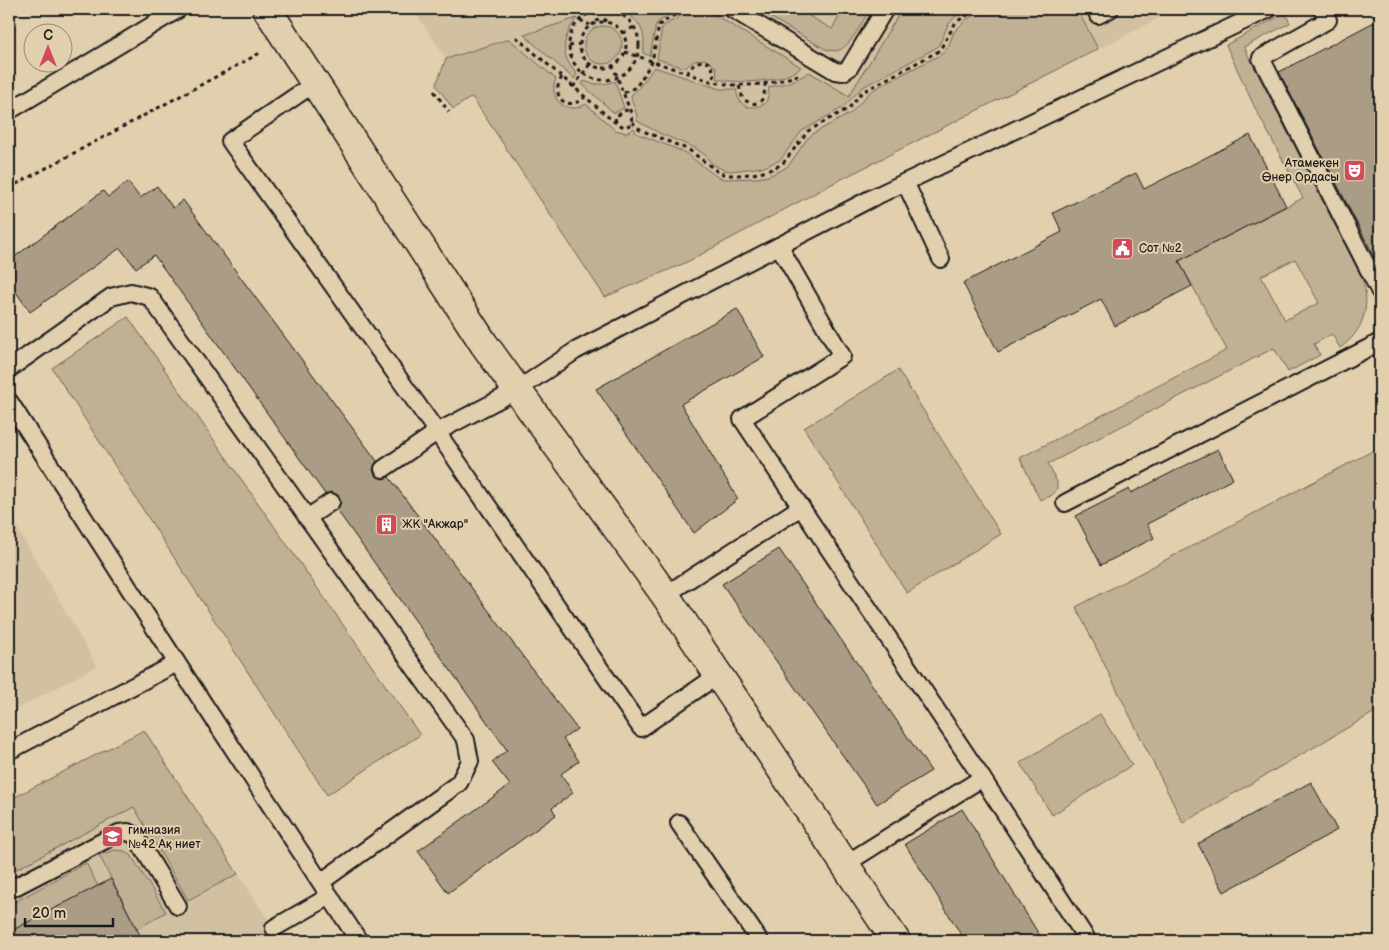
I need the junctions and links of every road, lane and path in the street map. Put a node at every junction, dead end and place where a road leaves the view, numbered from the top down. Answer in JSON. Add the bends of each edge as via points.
{"nodes":[{"id":1,"x":179,"y":9,"type":"edge"},
{"id":2,"x":266,"y":9,"type":"edge"},
{"id":3,"x":684,"y":9,"type":"edge"},
{"id":4,"x":732,"y":9,"type":"edge"},
{"id":5,"x":885,"y":9,"type":"edge"},
{"id":6,"x":976,"y":9,"type":"edge"},
{"id":7,"x":1270,"y":9,"type":"edge"},
{"id":8,"x":1322,"y":9,"type":"edge"},
{"id":9,"x":609,"y":11,"type":"junction"},
{"id":10,"x":594,"y":12,"type":"junction"},
{"id":11,"x":580,"y":20,"type":"junction"},
{"id":12,"x":598,"y":22,"type":"junction"},
{"id":13,"x":604,"y":22,"type":"junction"},
{"id":14,"x":590,"y":25,"type":"junction"},
{"id":15,"x":634,"y":27,"type":"junction"},
{"id":16,"x":623,"y":33,"type":"junction"},
{"id":17,"x":516,"y":37,"type":"dead end"},
{"id":18,"x":286,"y":38,"type":"junction"},
{"id":19,"x":580,"y":44,"type":"junction"},
{"id":20,"x":569,"y":46,"type":"junction"},
{"id":21,"x":625,"y":52,"type":"junction"},
{"id":22,"x":637,"y":56,"type":"junction"},
{"id":23,"x":813,"y":58,"type":"junction"},
{"id":24,"x":652,"y":62,"type":"junction"},
{"id":25,"x":590,"y":64,"type":"junction"},
{"id":26,"x":613,"y":66,"type":"junction"},
{"id":27,"x":583,"y":74,"type":"junction"},
{"id":28,"x":687,"y":74,"type":"junction"},
{"id":29,"x":562,"y":77,"type":"junction"},
{"id":30,"x":618,"y":78,"type":"junction"},
{"id":31,"x":713,"y":82,"type":"junction"},
{"id":32,"x":315,"y":83,"type":"junction"},
{"id":33,"x":765,"y":84,"type":"junction"},
{"id":34,"x":738,"y":86,"type":"junction"},
{"id":35,"x":574,"y":87,"type":"junction"},
{"id":36,"x":434,"y":91,"type":"dead end"},
{"id":37,"x":624,"y":94,"type":"junction"},
{"id":38,"x":585,"y":97,"type":"junction"},
{"id":39,"x":9,"y":111,"type":"edge"},
{"id":40,"x":449,"y":112,"type":"dead end"},
{"id":41,"x":631,"y":113,"type":"junction"},
{"id":42,"x":632,"y":122,"type":"junction"},
{"id":43,"x":617,"y":124,"type":"junction"},
{"id":44,"x":905,"y":182,"type":"junction"},
{"id":45,"x":9,"y":188,"type":"edge"},
{"id":46,"x":779,"y":246,"type":"junction"},
{"id":47,"x":941,"y":259,"type":"dead end"},
{"id":48,"x":1380,"y":292,"type":"edge"},
{"id":49,"x":1380,"y":342,"type":"edge"},
{"id":50,"x":9,"y":369,"type":"edge"},
{"id":51,"x":517,"y":390,"type":"junction"},
{"id":52,"x":9,"y":401,"type":"edge"},
{"id":53,"x":437,"y":432,"type":"junction"},
{"id":54,"x":383,"y":469,"type":"dead end"},
{"id":55,"x":331,"y":502,"type":"dead end"},
{"id":56,"x":1065,"y":503,"type":"dead end"},
{"id":57,"x":801,"y":507,"type":"junction"},
{"id":58,"x":307,"y":518,"type":"junction"},
{"id":59,"x":665,"y":595,"type":"junction"},
{"id":60,"x":177,"y":663,"type":"junction"},
{"id":61,"x":718,"y":675,"type":"junction"},
{"id":62,"x":9,"y":751,"type":"edge"},
{"id":63,"x":982,"y":778,"type":"junction"},
{"id":64,"x":679,"y":823,"type":"dead end"},
{"id":65,"x":844,"y":865,"type":"junction"},
{"id":66,"x":325,"y":889,"type":"junction"},
{"id":67,"x":9,"y":890,"type":"edge"},
{"id":68,"x":178,"y":906,"type":"dead end"},
{"id":69,"x":274,"y":928,"type":"dead end"},
{"id":70,"x":359,"y":941,"type":"edge"},
{"id":71,"x":760,"y":941,"type":"edge"},
{"id":72,"x":896,"y":941,"type":"edge"},
{"id":73,"x":1088,"y":941,"type":"edge"}],
"edges":[{"from":1,"to":39,"type":"lane"},
{"from":2,"to":18,"type":"street"},
{"from":3,"to":24,"type":"path","via":[[659,25]]},
{"from":4,"to":23,"type":"lane"},
{"from":5,"to":23,"type":"lane","via":[[849,68],[843,72],[835,71]]},
{"from":6,"to":42,"type":"path","via":[[956,22],[937,52],[868,89],[849,108],[808,131],[784,162],[760,173],[726,175],[718,172],[689,150],[641,130]]},
{"from":7,"to":44,"type":"lane"},
{"from":8,"to":48,"type":"lane","via":[[1328,20],[1261,58]]},
{"from":9,"to":10,"type":"path"},
{"from":9,"to":13,"type":"path"},
{"from":9,"to":15,"type":"path","via":[[623,16]]},
{"from":10,"to":11,"type":"path"},
{"from":10,"to":12,"type":"path"},
{"from":11,"to":14,"type":"path"},
{"from":11,"to":20,"type":"path","via":[[570,34]]},
{"from":12,"to":13,"type":"path"},
{"from":12,"to":14,"type":"path"},
{"from":13,"to":16,"type":"path","via":[[611,23]]},
{"from":14,"to":19,"type":"path"},
{"from":15,"to":16,"type":"path"},
{"from":15,"to":22,"type":"path","via":[[639,41]]},
{"from":16,"to":21,"type":"path"},
{"from":17,"to":29,"type":"path"},
{"from":18,"to":32,"type":"street"},
{"from":18,"to":45,"type":"path"},
{"from":19,"to":20,"type":"path"},
{"from":19,"to":25,"type":"path","via":[[582,55]]},
{"from":20,"to":27,"type":"path","via":[[572,61]]},
{"from":21,"to":22,"type":"path"},
{"from":21,"to":26,"type":"path"},
{"from":22,"to":24,"type":"path"},
{"from":22,"to":30,"type":"path","via":[[630,69]]},
{"from":23,"to":33,"type":"path","via":[[799,75]]},
{"from":24,"to":28,"type":"path"},
{"from":24,"to":37,"type":"path","via":[[636,87]]},
{"from":25,"to":26,"type":"path","via":[[605,68]]},
{"from":25,"to":27,"type":"path"},
{"from":26,"to":30,"type":"path"},
{"from":27,"to":30,"type":"path","via":[[596,80]]},
{"from":27,"to":35,"type":"path"},
{"from":28,"to":31,"type":"path"},
{"from":28,"to":31,"type":"path","via":[[695,62],[708,62],[713,67]]},
{"from":29,"to":35,"type":"path"},
{"from":29,"to":38,"type":"path","via":[[557,92],[562,101],[575,104]]},
{"from":30,"to":37,"type":"path"},
{"from":31,"to":34,"type":"path"},
{"from":32,"to":51,"type":"street"},
{"from":32,"to":53,"type":"lane","via":[[230,141]]},
{"from":33,"to":34,"type":"path"},
{"from":33,"to":34,"type":"path","via":[[763,98],[753,104],[743,99]]},
{"from":35,"to":38,"type":"path"},
{"from":36,"to":40,"type":"path"},
{"from":37,"to":41,"type":"path"},
{"from":38,"to":43,"type":"path"},
{"from":41,"to":42,"type":"path"},
{"from":41,"to":43,"type":"path","via":[[626,110],[617,114]]},
{"from":42,"to":43,"type":"path","via":[[624,127]]},
{"from":44,"to":46,"type":"lane"},
{"from":44,"to":47,"type":"lane"},
{"from":46,"to":51,"type":"lane","via":[[575,351]]},
{"from":46,"to":57,"type":"lane","via":[[842,356],[742,419]]},
{"from":49,"to":56,"type":"lane"},
{"from":50,"to":58,"type":"lane","via":[[111,297],[131,292],[150,298]]},
{"from":51,"to":53,"type":"lane"},
{"from":51,"to":59,"type":"street"},
{"from":52,"to":60,"type":"lane"},
{"from":53,"to":54,"type":"lane"},
{"from":53,"to":61,"type":"lane","via":[[640,728]]},
{"from":55,"to":58,"type":"lane"},
{"from":57,"to":59,"type":"lane"},
{"from":57,"to":63,"type":"lane"},
{"from":58,"to":66,"type":"lane","via":[[466,740],[470,761],[459,783]]},
{"from":59,"to":61,"type":"street"},
{"from":60,"to":62,"type":"lane"},
{"from":60,"to":66,"type":"lane"},
{"from":61,"to":65,"type":"street"},
{"from":63,"to":65,"type":"lane"},
{"from":63,"to":73,"type":"lane"},
{"from":64,"to":71,"type":"lane"},
{"from":65,"to":72,"type":"street"},
{"from":66,"to":69,"type":"lane"},
{"from":66,"to":70,"type":"lane"},
{"from":67,"to":68,"type":"lane","via":[[119,833],[128,832],[135,835]]}]}
